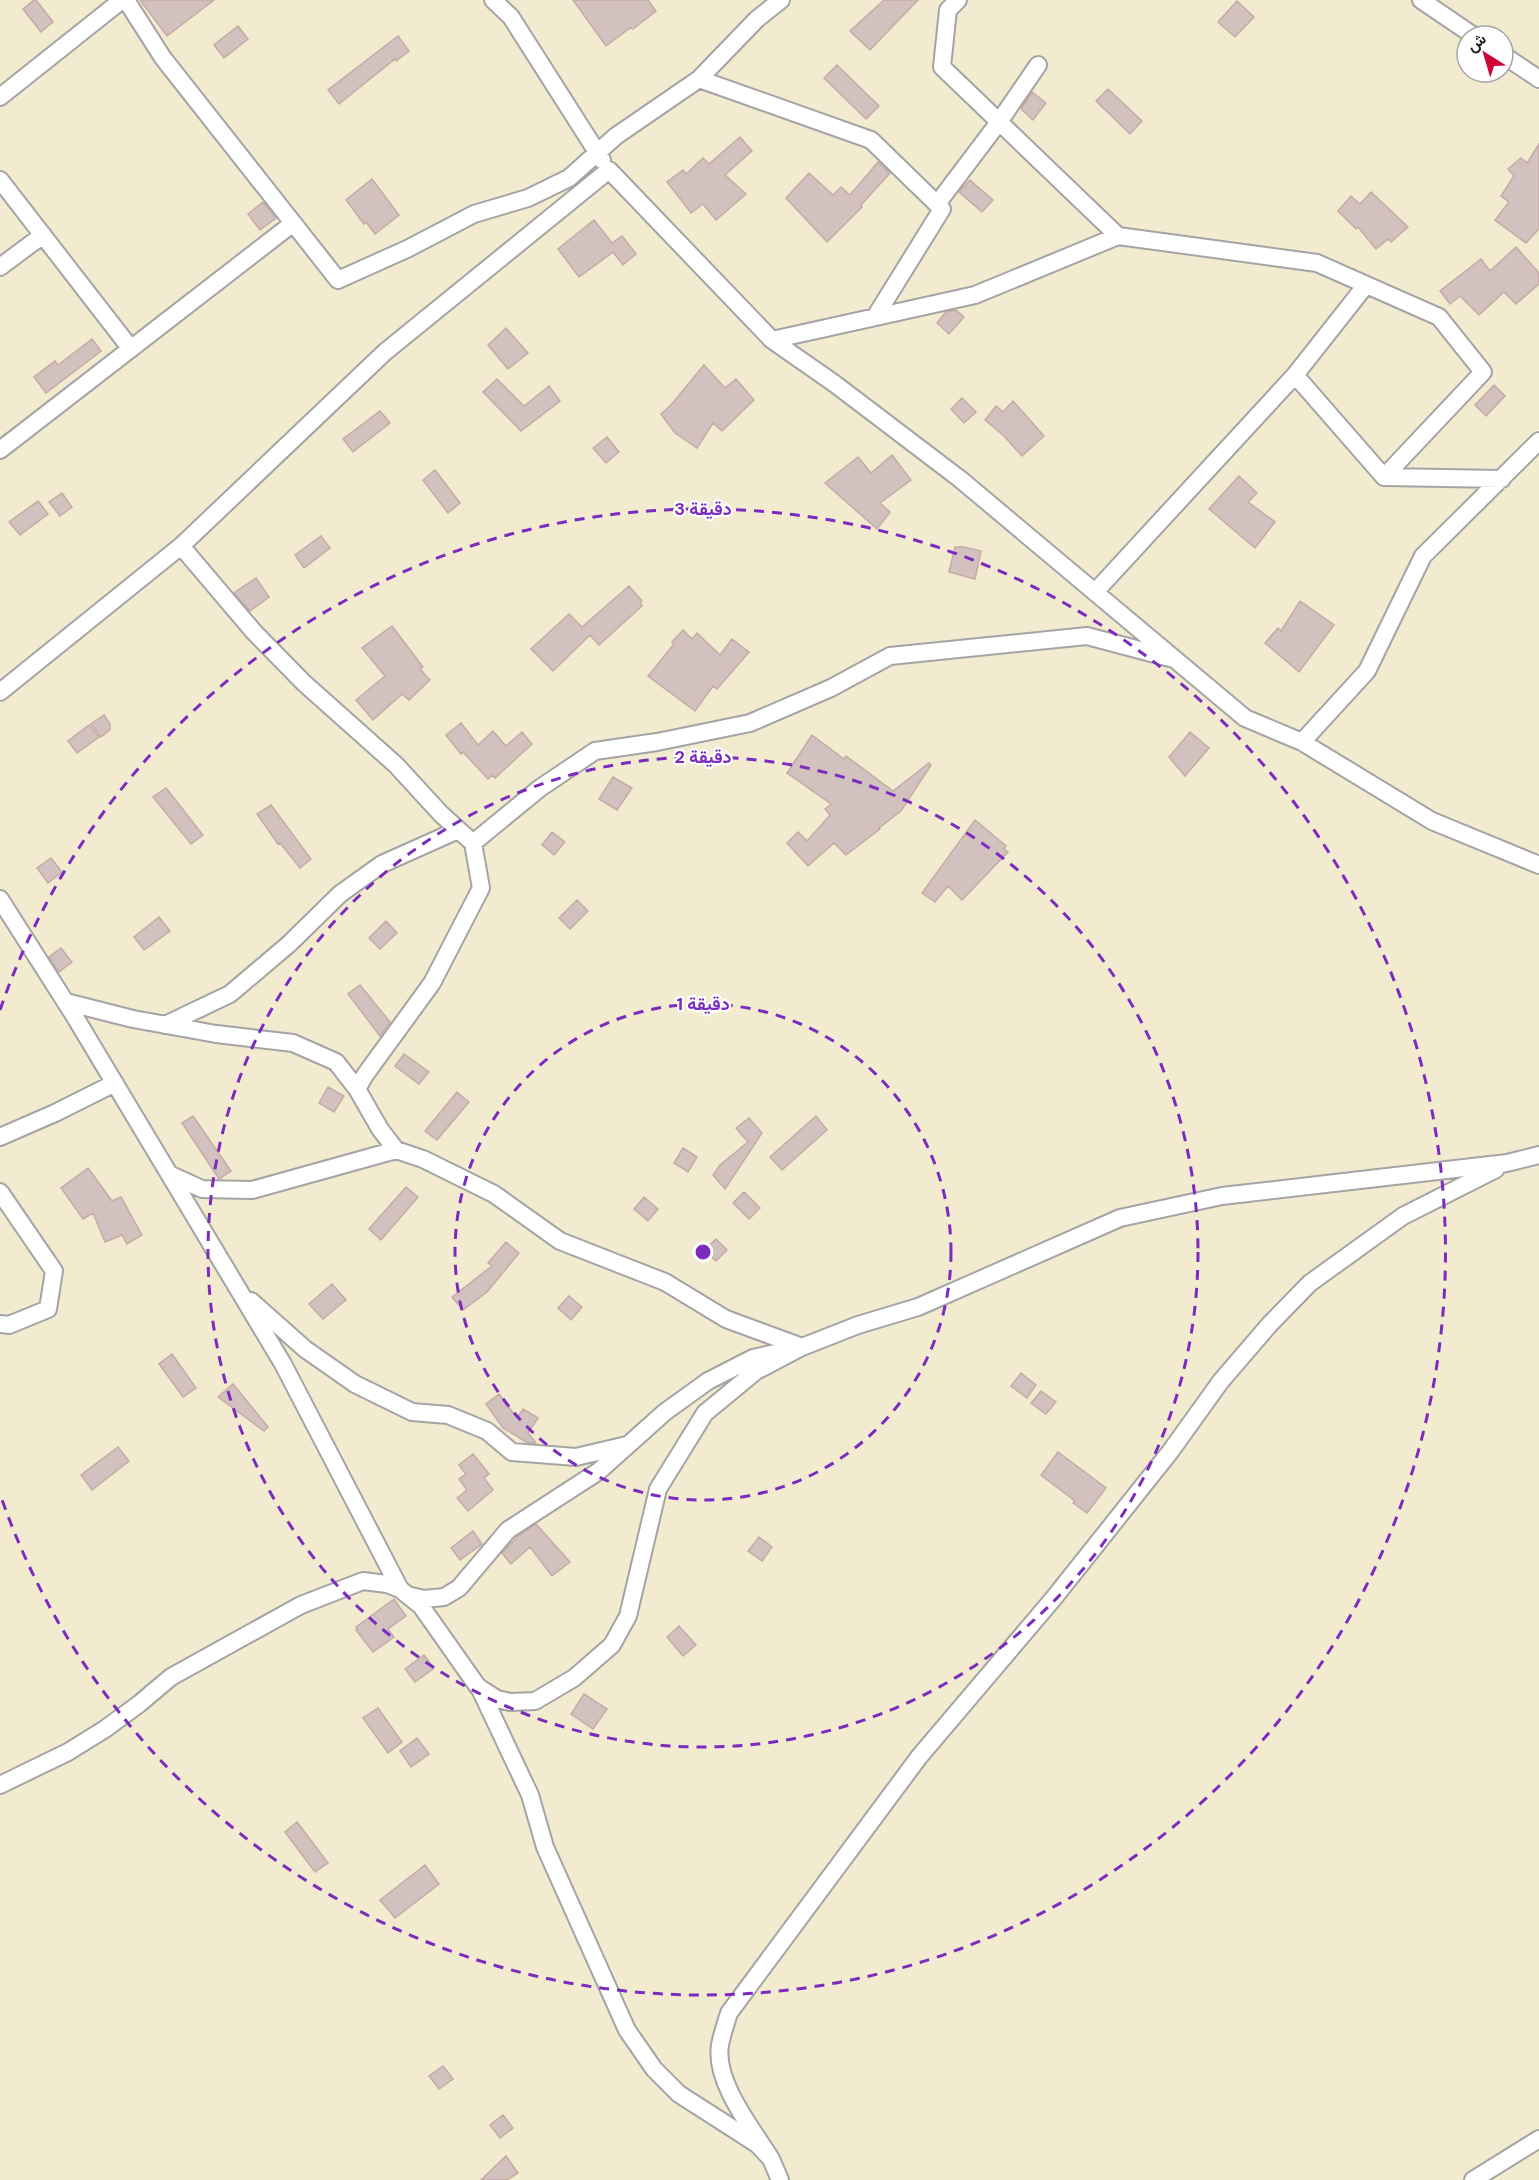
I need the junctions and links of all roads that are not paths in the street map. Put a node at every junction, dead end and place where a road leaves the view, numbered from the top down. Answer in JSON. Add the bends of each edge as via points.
{"nodes":[{"id":1,"x":124,"y":0,"type":"edge"},
{"id":2,"x":493,"y":0,"type":"edge"},
{"id":3,"x":781,"y":0,"type":"edge"},
{"id":4,"x":958,"y":0,"type":"edge"},
{"id":5,"x":1421,"y":0,"type":"edge"},
{"id":6,"x":1456,"y":24,"type":"edge"},
{"id":7,"x":1515,"y":61,"type":"edge"},
{"id":8,"x":1038,"y":65,"type":"dead end"},
{"id":9,"x":1536,"y":72,"type":"edge"},
{"id":10,"x":699,"y":79,"type":"junction"},
{"id":11,"x":0,"y":97,"type":"edge"},
{"id":12,"x":999,"y":122,"type":"junction"},
{"id":13,"x":598,"y":152,"type":"junction"},
{"id":14,"x":609,"y":170,"type":"junction"},
{"id":15,"x":0,"y":180,"type":"edge"},
{"id":16,"x":937,"y":204,"type":"junction"},
{"id":17,"x":292,"y":224,"type":"junction"},
{"id":18,"x":43,"y":235,"type":"junction"},
{"id":19,"x":1118,"y":236,"type":"junction"},
{"id":20,"x":0,"y":267,"type":"edge"},
{"id":21,"x":1366,"y":285,"type":"junction"},
{"id":22,"x":875,"y":317,"type":"junction"},
{"id":23,"x":772,"y":340,"type":"junction"},
{"id":24,"x":130,"y":349,"type":"junction"},
{"id":25,"x":1295,"y":375,"type":"junction"},
{"id":26,"x":1539,"y":441,"type":"edge"},
{"id":27,"x":0,"y":450,"type":"edge"},
{"id":28,"x":1384,"y":477,"type":"junction"},
{"id":29,"x":1502,"y":479,"type":"junction"},
{"id":30,"x":182,"y":546,"type":"junction"},
{"id":31,"x":1095,"y":592,"type":"junction"},
{"id":32,"x":1176,"y":660,"type":"junction"},
{"id":33,"x":0,"y":692,"type":"edge"},
{"id":34,"x":1302,"y":742,"type":"junction"},
{"id":35,"x":458,"y":830,"type":"junction"},
{"id":36,"x":473,"y":843,"type":"junction"},
{"id":37,"x":1539,"y":865,"type":"edge"},
{"id":38,"x":2,"y":903,"type":"edge"},
{"id":39,"x":66,"y":1002,"type":"junction"},
{"id":40,"x":165,"y":1025,"type":"junction"},
{"id":41,"x":115,"y":1083,"type":"junction"},
{"id":42,"x":357,"y":1089,"type":"junction"},
{"id":43,"x":0,"y":1137,"type":"edge"},
{"id":44,"x":396,"y":1150,"type":"junction"},
{"id":45,"x":1539,"y":1155,"type":"edge"},
{"id":46,"x":1507,"y":1163,"type":"junction"},
{"id":47,"x":169,"y":1174,"type":"junction"},
{"id":48,"x":0,"y":1192,"type":"edge"},
{"id":49,"x":239,"y":1291,"type":"junction"},
{"id":50,"x":0,"y":1324,"type":"edge"},
{"id":51,"x":802,"y":1347,"type":"junction"},
{"id":52,"x":631,"y":1444,"type":"junction"},
{"id":53,"x":406,"y":1593,"type":"junction"},
{"id":54,"x":478,"y":1687,"type":"junction"},
{"id":55,"x":0,"y":1785,"type":"edge"},
{"id":56,"x":1539,"y":2139,"type":"edge"},
{"id":57,"x":771,"y":2159,"type":"junction"},
{"id":58,"x":780,"y":2180,"type":"edge"},
{"id":59,"x":1473,"y":2180,"type":"edge"}],
"edges":[{"from":1,"to":11,"type":"street"},
{"from":1,"to":17,"type":"street","via":[[163,58]]},
{"from":2,"to":13,"type":"street","via":[[511,17]]},
{"from":3,"to":10,"type":"street"},
{"from":4,"to":12,"type":"street","via":[[948,10],[942,67]]},
{"from":5,"to":6,"type":"street"},
{"from":7,"to":9,"type":"street"},
{"from":8,"to":12,"type":"street"},
{"from":10,"to":13,"type":"street","via":[[633,123]]},
{"from":10,"to":16,"type":"street","via":[[871,140]]},
{"from":12,"to":16,"type":"street"},
{"from":12,"to":19,"type":"street"},
{"from":13,"to":14,"type":"street"},
{"from":13,"to":17,"type":"street","via":[[569,178],[528,198],[474,214],[339,280]]},
{"from":14,"to":23,"type":"street"},
{"from":14,"to":30,"type":"street","via":[[385,352]]},
{"from":15,"to":18,"type":"street"},
{"from":16,"to":22,"type":"street","via":[[942,209]]},
{"from":17,"to":24,"type":"street"},
{"from":18,"to":20,"type":"street"},
{"from":18,"to":24,"type":"street"},
{"from":19,"to":21,"type":"street","via":[[1317,263]]},
{"from":19,"to":22,"type":"street","via":[[975,295]]},
{"from":21,"to":25,"type":"street"},
{"from":21,"to":28,"type":"street","via":[[1439,317],[1483,372]]},
{"from":22,"to":23,"type":"street"},
{"from":23,"to":31,"type":"street","via":[[960,479]]},
{"from":24,"to":27,"type":"street"},
{"from":25,"to":28,"type":"street"},
{"from":25,"to":31,"type":"street"},
{"from":26,"to":29,"type":"street"},
{"from":28,"to":29,"type":"street"},
{"from":29,"to":34,"type":"street","via":[[1423,556],[1367,671]]},
{"from":30,"to":33,"type":"street"},
{"from":30,"to":35,"type":"street","via":[[254,632],[304,683],[396,765]]},
{"from":31,"to":32,"type":"street"},
{"from":32,"to":34,"type":"street","via":[[1245,718]]},
{"from":32,"to":36,"type":"street","via":[[1087,636],[890,656],[831,688],[750,723],[595,751],[540,788]]},
{"from":34,"to":37,"type":"street","via":[[1432,821]]},
{"from":35,"to":36,"type":"street"},
{"from":35,"to":40,"type":"street","via":[[382,864],[340,894],[230,994]]},
{"from":36,"to":42,"type":"street","via":[[481,888],[432,983]]},
{"from":38,"to":39,"type":"street"},
{"from":39,"to":40,"type":"street"},
{"from":39,"to":41,"type":"street"},
{"from":40,"to":42,"type":"street","via":[[293,1043],[336,1062]]},
{"from":41,"to":43,"type":"street"},
{"from":41,"to":47,"type":"street"},
{"from":42,"to":44,"type":"street"},
{"from":44,"to":47,"type":"street","via":[[252,1190],[202,1189]]},
{"from":44,"to":51,"type":"street","via":[[494,1194],[560,1240],[665,1282],[726,1319]]},
{"from":45,"to":46,"type":"street"},
{"from":46,"to":51,"type":"street","via":[[1222,1196],[1120,1218],[918,1307]]},
{"from":46,"to":57,"type":"street","via":[[1403,1216],[1310,1283],[1270,1324],[1221,1381],[1053,1599],[919,1757],[729,2013],[720,2046],[723,2076]]},
{"from":47,"to":49,"type":"street"},
{"from":48,"to":50,"type":"street","via":[[54,1271],[48,1309],[9,1325]]},
{"from":49,"to":52,"type":"street","via":[[305,1349],[355,1384],[412,1412],[448,1415],[487,1431],[512,1452],[576,1457]]},
{"from":49,"to":53,"type":"street","via":[[283,1364]]},
{"from":51,"to":52,"type":"street","via":[[753,1358],[708,1381],[665,1412]]},
{"from":51,"to":54,"type":"street","via":[[747,1378],[705,1413],[686,1441],[658,1489],[628,1616],[612,1645],[574,1678],[535,1701],[497,1699]]},
{"from":52,"to":53,"type":"street","via":[[599,1471],[508,1530],[459,1588],[444,1597],[424,1599]]},
{"from":53,"to":54,"type":"street","via":[[421,1605]]},
{"from":53,"to":55,"type":"street","via":[[387,1584],[363,1581],[301,1605],[171,1677],[130,1711],[68,1752]]},
{"from":54,"to":57,"type":"street","via":[[530,1796],[545,1847],[627,2030],[654,2069],[679,2094],[757,2144]]},
{"from":56,"to":59,"type":"street"},
{"from":57,"to":58,"type":"street"}]}
